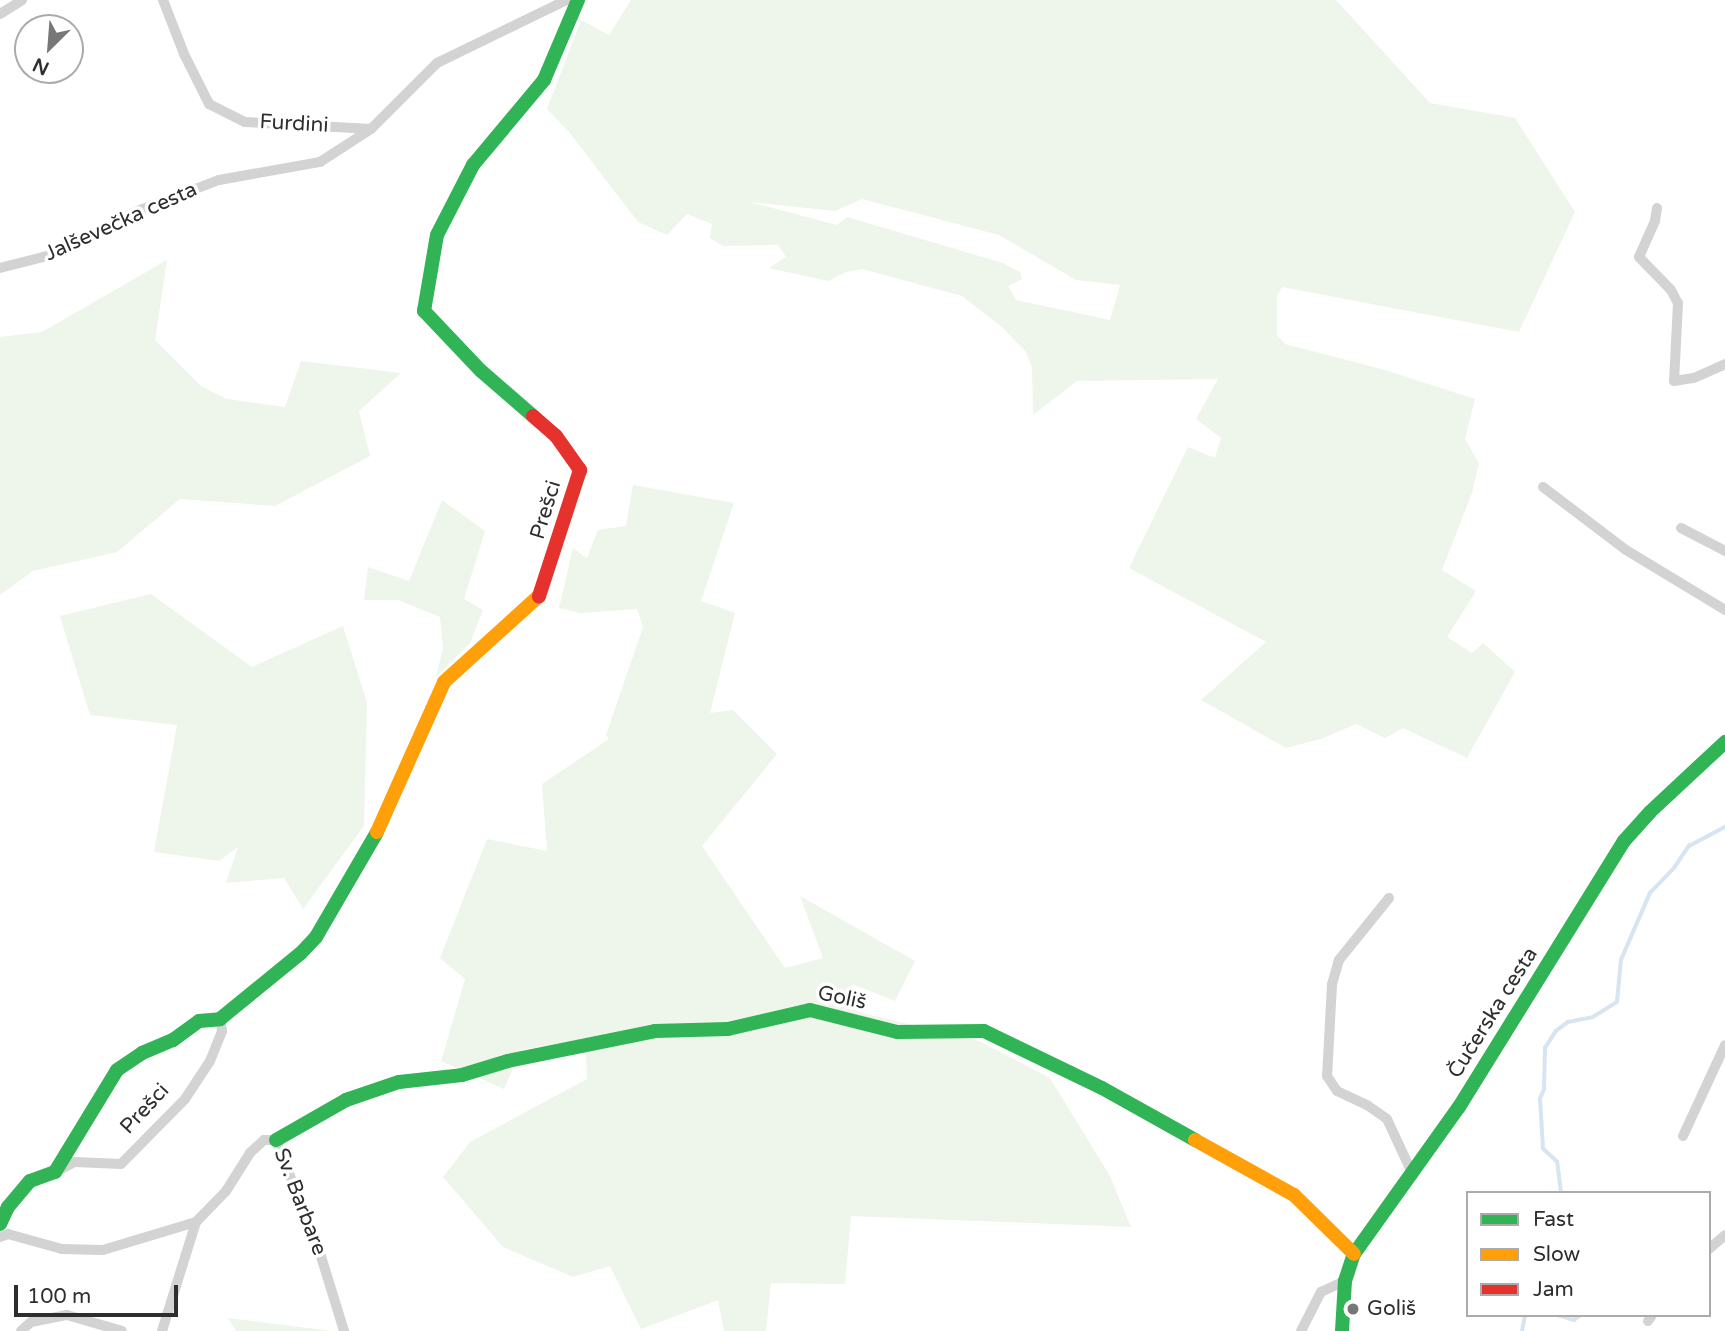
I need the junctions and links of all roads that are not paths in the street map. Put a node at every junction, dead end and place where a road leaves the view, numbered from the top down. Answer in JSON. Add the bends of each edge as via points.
{"nodes":[{"id":1,"x":22,"y":0,"type":"edge"},
{"id":2,"x":163,"y":0,"type":"edge"},
{"id":3,"x":567,"y":0,"type":"edge"},
{"id":4,"x":578,"y":0,"type":"edge"},
{"id":5,"x":0,"y":14,"type":"edge"},
{"id":6,"x":371,"y":129,"type":"junction"},
{"id":7,"x":1657,"y":208,"type":"dead end"},
{"id":8,"x":0,"y":268,"type":"edge"},
{"id":9,"x":1725,"y":364,"type":"edge"},
{"id":10,"x":1543,"y":487,"type":"dead end"},
{"id":11,"x":1681,"y":528,"type":"dead end"},
{"id":12,"x":1725,"y":551,"type":"edge"},
{"id":13,"x":1725,"y":610,"type":"edge"},
{"id":14,"x":1725,"y":742,"type":"edge"},
{"id":15,"x":1389,"y":898,"type":"dead end"},
{"id":16,"x":220,"y":1018,"type":"junction"},
{"id":17,"x":1725,"y":1045,"type":"edge"},
{"id":18,"x":1684,"y":1136,"type":"dead end"},
{"id":19,"x":276,"y":1140,"type":"junction"},
{"id":20,"x":55,"y":1172,"type":"junction"},
{"id":21,"x":1413,"y":1175,"type":"junction"},
{"id":22,"x":196,"y":1222,"type":"junction"},
{"id":23,"x":0,"y":1224,"type":"edge"},
{"id":24,"x":1725,"y":1235,"type":"edge"},
{"id":25,"x":0,"y":1237,"type":"edge"},
{"id":26,"x":1711,"y":1247,"type":"edge"},
{"id":27,"x":1354,"y":1254,"type":"junction"},
{"id":28,"x":1345,"y":1281,"type":"junction"},
{"id":29,"x":21,"y":1331,"type":"edge"},
{"id":30,"x":122,"y":1331,"type":"edge"},
{"id":31,"x":162,"y":1331,"type":"edge"},
{"id":32,"x":344,"y":1331,"type":"edge"},
{"id":33,"x":1301,"y":1331,"type":"edge"},
{"id":34,"x":1342,"y":1331,"type":"edge"}],
"edges":[{"from":1,"to":5,"type":"street"},
{"from":2,"to":6,"type":"street","name":"Furdini","via":[[209,104],[245,122]]},
{"from":3,"to":6,"type":"street","name":"Jalševečka cesta","via":[[438,63]]},
{"from":4,"to":16,"type":"street","name":"Prešci","via":[[544,80],[473,165],[437,235],[424,311],[481,371],[556,436],[580,470],[538,598],[444,682],[383,822],[316,937]]},
{"from":6,"to":8,"type":"street","name":"Jalševečka cesta","via":[[320,162],[219,180],[135,212],[63,252]]},
{"from":7,"to":9,"type":"street","via":[[1639,257],[1678,303],[1674,382],[1694,379]]},
{"from":10,"to":13,"type":"street","via":[[1626,550]]},
{"from":11,"to":12,"type":"street"},
{"from":14,"to":21,"type":"street","name":"Čučerska cesta","via":[[1625,841]]},
{"from":15,"to":21,"type":"street","via":[[1339,960],[1332,985],[1327,1076],[1337,1091],[1387,1119]]},
{"from":16,"to":20,"type":"street","name":"Prešci","via":[[199,1021],[117,1070]]},
{"from":16,"to":20,"type":"street","name":"Prešci","via":[[222,1031],[185,1099],[121,1164],[75,1162]]},
{"from":17,"to":18,"type":"street"},
{"from":19,"to":22,"type":"street","name":"Sv. Barbare","via":[[264,1140],[250,1153],[226,1191]]},
{"from":19,"to":27,"type":"street","name":"Goliš","via":[[346,1100],[399,1082],[462,1075],[655,1031],[728,1029],[810,1010],[897,1032],[984,1031],[1102,1088],[1294,1195]]},
{"from":19,"to":32,"type":"street","name":"Sv. Barbare","via":[[319,1250]]},
{"from":20,"to":23,"type":"street","name":"Prešci","via":[[30,1181]]},
{"from":21,"to":27,"type":"street","name":"Čučerska cesta"},
{"from":22,"to":25,"type":"street","name":"Sv. Barbare","via":[[103,1250],[62,1250],[8,1234]]},
{"from":22,"to":31,"type":"street"},
{"from":24,"to":26,"type":"street"},
{"from":27,"to":28,"type":"street","name":"Čučerska cesta"},
{"from":28,"to":33,"type":"street","via":[[1321,1292]]},
{"from":28,"to":34,"type":"street","name":"Čučerska cesta"},
{"from":29,"to":30,"type":"street","via":[[31,1322],[67,1315]]}]}
